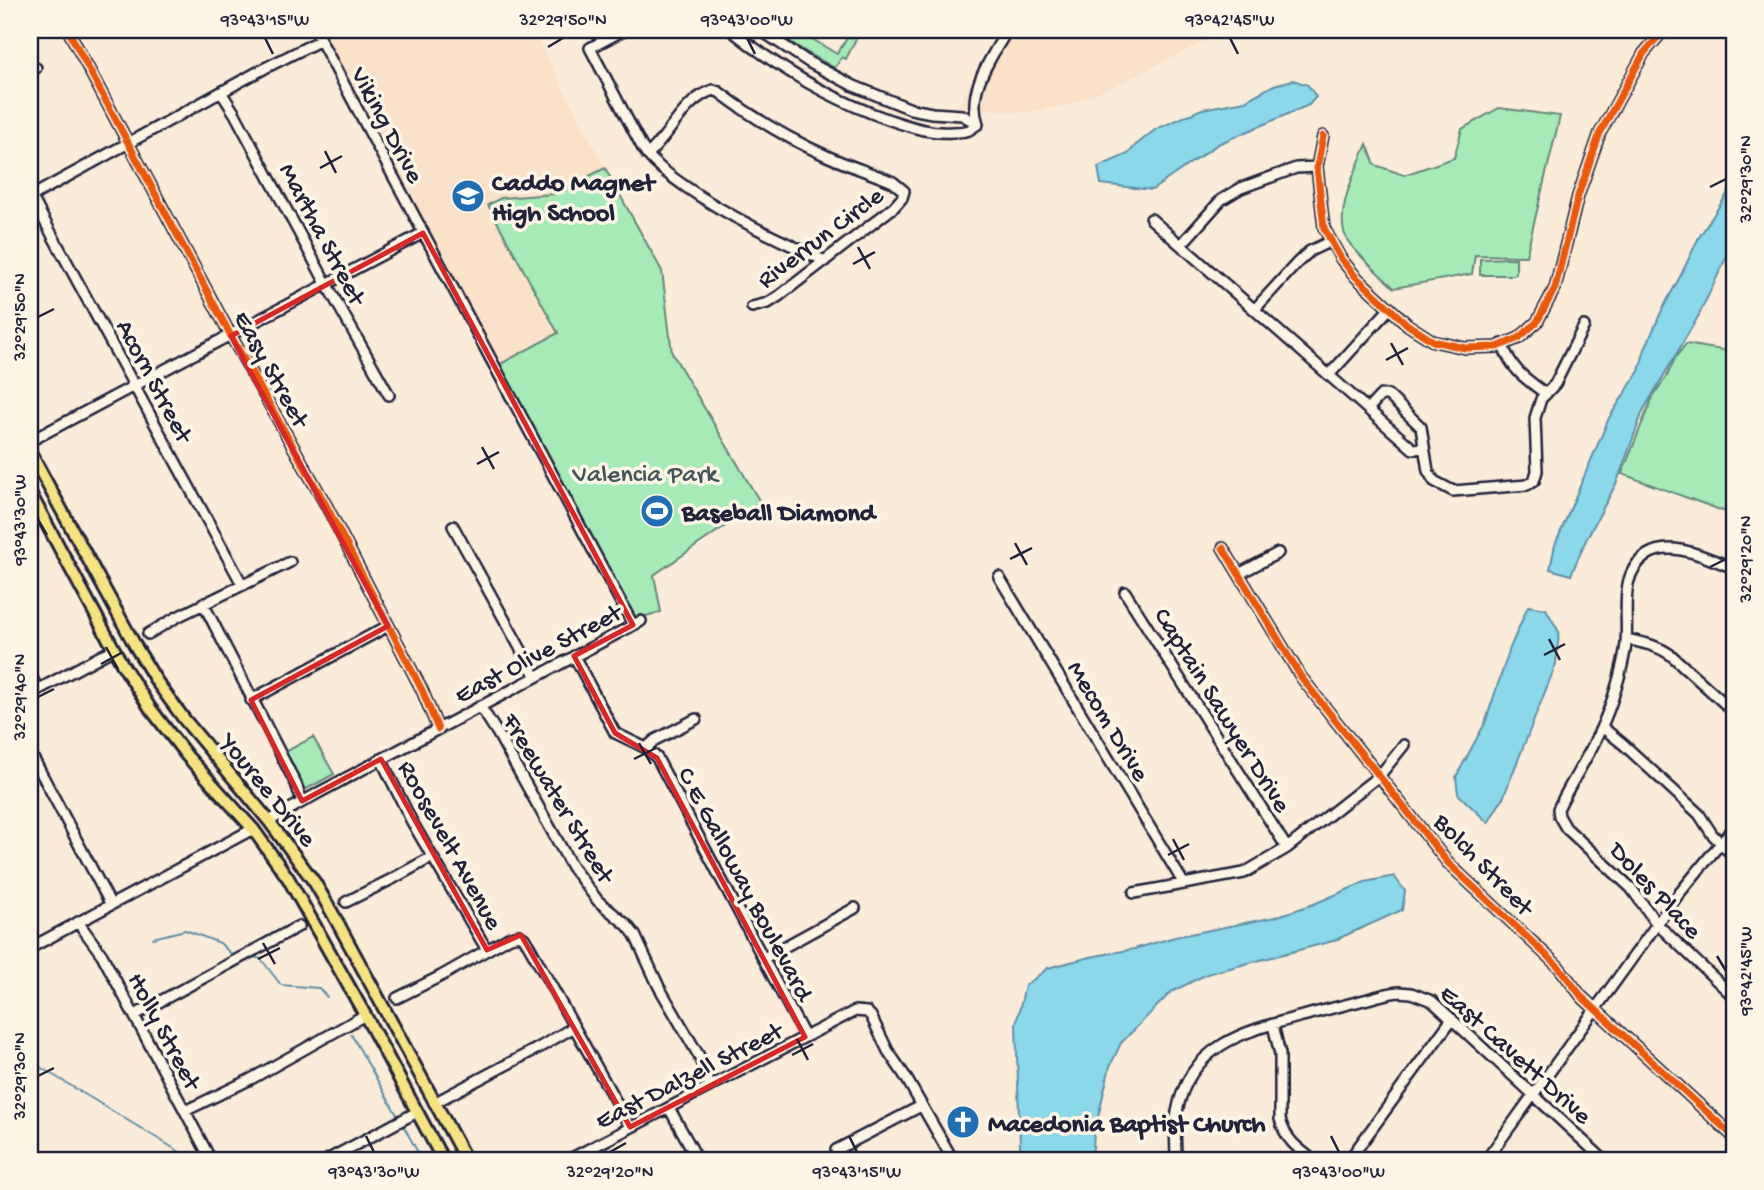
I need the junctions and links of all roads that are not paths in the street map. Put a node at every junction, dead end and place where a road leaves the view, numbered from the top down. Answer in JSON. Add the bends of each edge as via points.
{"nodes":[{"id":1,"x":68,"y":30,"type":"edge"},
{"id":2,"x":315,"y":30,"type":"edge"},
{"id":3,"x":624,"y":30,"type":"edge"},
{"id":4,"x":731,"y":30,"type":"edge"},
{"id":5,"x":760,"y":30,"type":"edge"},
{"id":6,"x":1007,"y":30,"type":"edge"},
{"id":7,"x":1664,"y":30,"type":"edge"},
{"id":8,"x":1721,"y":30,"type":"edge"},
{"id":9,"x":1734,"y":38,"type":"edge"},
{"id":10,"x":321,"y":40,"type":"junction"},
{"id":11,"x":220,"y":92,"type":"junction"},
{"id":12,"x":978,"y":124,"type":"junction"},
{"id":13,"x":1323,"y":136,"type":"dead end"},
{"id":14,"x":128,"y":142,"type":"junction"},
{"id":15,"x":647,"y":155,"type":"junction"},
{"id":16,"x":1317,"y":167,"type":"junction"},
{"id":17,"x":31,"y":194,"type":"edge"},
{"id":18,"x":1151,"y":219,"type":"dead end"},
{"id":19,"x":425,"y":235,"type":"junction"},
{"id":20,"x":1331,"y":241,"type":"junction"},
{"id":21,"x":1181,"y":245,"type":"junction"},
{"id":22,"x":825,"y":261,"type":"junction"},
{"id":23,"x":327,"y":285,"type":"junction"},
{"id":24,"x":752,"y":307,"type":"dead end"},
{"id":25,"x":1390,"y":308,"type":"junction"},
{"id":26,"x":1255,"y":309,"type":"junction"},
{"id":27,"x":1584,"y":326,"type":"dead end"},
{"id":28,"x":231,"y":336,"type":"junction"},
{"id":29,"x":1503,"y":344,"type":"junction"},
{"id":30,"x":1329,"y":375,"type":"junction"},
{"id":31,"x":135,"y":386,"type":"junction"},
{"id":32,"x":1546,"y":394,"type":"junction"},
{"id":33,"x":388,"y":395,"type":"dead end"},
{"id":34,"x":1368,"y":409,"type":"junction"},
{"id":35,"x":30,"y":441,"type":"edge"},
{"id":36,"x":1424,"y":448,"type":"junction"},
{"id":37,"x":30,"y":452,"type":"edge"},
{"id":38,"x":30,"y":493,"type":"edge"},
{"id":39,"x":453,"y":526,"type":"dead end"},
{"id":40,"x":1223,"y":548,"type":"dead end"},
{"id":41,"x":1278,"y":553,"type":"dead end"},
{"id":42,"x":290,"y":562,"type":"dead end"},
{"id":43,"x":1734,"y":568,"type":"edge"},
{"id":44,"x":1239,"y":574,"type":"junction"},
{"id":45,"x":999,"y":577,"type":"dead end"},
{"id":46,"x":242,"y":584,"type":"junction"},
{"id":47,"x":1125,"y":592,"type":"dead end"},
{"id":48,"x":203,"y":603,"type":"junction"},
{"id":49,"x":637,"y":623,"type":"joint"},
{"id":50,"x":388,"y":626,"type":"junction"},
{"id":51,"x":148,"y":634,"type":"dead end"},
{"id":52,"x":1627,"y":639,"type":"junction"},
{"id":53,"x":114,"y":649,"type":"junction"},
{"id":54,"x":574,"y":656,"type":"junction"},
{"id":55,"x":30,"y":674,"type":"edge"},
{"id":56,"x":536,"y":677,"type":"junction"},
{"id":57,"x":34,"y":691,"type":"edge"},
{"id":58,"x":251,"y":700,"type":"junction"},
{"id":59,"x":480,"y":706,"type":"junction"},
{"id":60,"x":1734,"y":712,"type":"edge"},
{"id":61,"x":696,"y":719,"type":"dead end"},
{"id":62,"x":1602,"y":727,"type":"junction"},
{"id":63,"x":438,"y":729,"type":"junction"},
{"id":64,"x":1404,"y":745,"type":"dead end"},
{"id":65,"x":646,"y":748,"type":"junction"},
{"id":66,"x":30,"y":752,"type":"edge"},
{"id":67,"x":381,"y":759,"type":"junction"},
{"id":68,"x":1380,"y":775,"type":"junction"},
{"id":69,"x":302,"y":801,"type":"junction"},
{"id":70,"x":269,"y":821,"type":"junction"},
{"id":71,"x":1734,"y":827,"type":"edge"},
{"id":72,"x":253,"y":830,"type":"junction"},
{"id":73,"x":1720,"y":843,"type":"junction"},
{"id":74,"x":1287,"y":848,"type":"junction"},
{"id":75,"x":432,"y":857,"type":"junction"},
{"id":76,"x":1734,"y":857,"type":"edge"},
{"id":77,"x":1184,"y":884,"type":"junction"},
{"id":78,"x":1134,"y":893,"type":"dead end"},
{"id":79,"x":346,"y":902,"type":"dead end"},
{"id":80,"x":111,"y":905,"type":"junction"},
{"id":81,"x":855,"y":908,"type":"dead end"},
{"id":82,"x":78,"y":922,"type":"junction"},
{"id":83,"x":1657,"y":924,"type":"junction"},
{"id":84,"x":299,"y":926,"type":"dead end"},
{"id":85,"x":30,"y":948,"type":"edge"},
{"id":86,"x":487,"y":950,"type":"junction"},
{"id":87,"x":764,"y":958,"type":"junction"},
{"id":88,"x":1734,"y":996,"type":"edge"},
{"id":89,"x":397,"y":998,"type":"dead end"},
{"id":90,"x":1595,"y":1008,"type":"junction"},
{"id":91,"x":135,"y":1015,"type":"junction"},
{"id":92,"x":365,"y":1015,"type":"junction"},
{"id":93,"x":1451,"y":1019,"type":"junction"},
{"id":94,"x":1273,"y":1025,"type":"junction"},
{"id":95,"x":574,"y":1027,"type":"junction"},
{"id":96,"x":805,"y":1037,"type":"junction"},
{"id":97,"x":710,"y":1086,"type":"junction"},
{"id":98,"x":1533,"y":1094,"type":"junction"},
{"id":99,"x":435,"y":1103,"type":"junction"},
{"id":100,"x":922,"y":1106,"type":"junction"},
{"id":101,"x":669,"y":1108,"type":"junction"},
{"id":102,"x":185,"y":1111,"type":"junction"},
{"id":103,"x":416,"y":1112,"type":"junction"},
{"id":104,"x":631,"y":1128,"type":"junction"},
{"id":105,"x":1734,"y":1136,"type":"edge"},
{"id":106,"x":835,"y":1150,"type":"dead end"},
{"id":107,"x":211,"y":1160,"type":"edge"},
{"id":108,"x":327,"y":1160,"type":"edge"},
{"id":109,"x":443,"y":1160,"type":"edge"},
{"id":110,"x":466,"y":1160,"type":"edge"},
{"id":111,"x":569,"y":1160,"type":"edge"},
{"id":112,"x":698,"y":1160,"type":"edge"},
{"id":113,"x":953,"y":1160,"type":"edge"},
{"id":114,"x":1176,"y":1160,"type":"edge"},
{"id":115,"x":1313,"y":1160,"type":"edge"},
{"id":116,"x":1349,"y":1160,"type":"edge"},
{"id":117,"x":1486,"y":1160,"type":"edge"},
{"id":118,"x":1605,"y":1160,"type":"edge"}],
"edges":[{"from":1,"to":14,"type":"street","name":"Easy Street"},
{"from":2,"to":10,"type":"street","name":"Viking Drive"},
{"from":3,"to":15,"type":"street","via":[[590,48]]},
{"from":4,"to":12,"type":"street","via":[[802,79],[878,116],[934,132],[967,131]]},
{"from":5,"to":12,"type":"street","via":[[854,86],[911,109],[962,115]]},
{"from":6,"to":12,"type":"street","via":[[976,88]]},
{"from":7,"to":29,"type":"street","via":[[1644,53],[1600,133],[1578,196],[1555,288],[1537,322],[1519,338]]},
{"from":8,"to":9,"type":"street"},
{"from":10,"to":11,"type":"street"},
{"from":10,"to":19,"type":"street","name":"Viking Drive"},
{"from":11,"to":14,"type":"street"},
{"from":11,"to":23,"type":"street","name":"Martha Street"},
{"from":13,"to":16,"type":"street"},
{"from":14,"to":17,"type":"street"},
{"from":14,"to":28,"type":"street","name":"Easy Street"},
{"from":15,"to":22,"type":"street","via":[[719,208]]},
{"from":15,"to":22,"type":"street","name":"Riverrun Circle","via":[[684,112],[713,90],[791,138],[904,191],[894,207]]},
{"from":16,"to":20,"type":"street","via":[[1324,228]]},
{"from":16,"to":21,"type":"street","via":[[1296,168],[1241,188],[1221,200]]},
{"from":17,"to":31,"type":"street","name":"Acorn Street"},
{"from":18,"to":21,"type":"street"},
{"from":19,"to":23,"type":"street"},
{"from":19,"to":49,"type":"street","name":"Viking Drive"},
{"from":20,"to":25,"type":"street","via":[[1356,277]]},
{"from":20,"to":26,"type":"street","via":[[1310,251]]},
{"from":21,"to":26,"type":"street"},
{"from":22,"to":24,"type":"street","name":"Riverrun Circle","via":[[774,300]]},
{"from":23,"to":28,"type":"street"},
{"from":23,"to":33,"type":"street","name":"Martha Street"},
{"from":25,"to":29,"type":"street","via":[[1433,341],[1465,348]]},
{"from":25,"to":30,"type":"street"},
{"from":26,"to":30,"type":"street"},
{"from":27,"to":32,"type":"street"},
{"from":28,"to":31,"type":"street"},
{"from":28,"to":50,"type":"street","name":"Easy Street"},
{"from":29,"to":32,"type":"street","via":[[1519,374]]},
{"from":30,"to":34,"type":"street"},
{"from":31,"to":35,"type":"street"},
{"from":31,"to":46,"type":"street","name":"Acorn Street"},
{"from":32,"to":36,"type":"street","via":[[1535,418],[1537,471],[1527,485],[1453,491],[1434,481]]},
{"from":34,"to":36,"type":"street","via":[[1413,449]]},
{"from":34,"to":36,"type":"street","via":[[1381,395],[1388,395],[1421,427]]},
{"from":37,"to":70,"type":"main road","name":"Youree Drive","via":[[157,682]]},
{"from":38,"to":53,"type":"main road","name":"Youree Drive"},
{"from":39,"to":56,"type":"street"},
{"from":40,"to":44,"type":"street","name":"Bolch Street"},
{"from":41,"to":44,"type":"street"},
{"from":42,"to":46,"type":"street"},
{"from":43,"to":52,"type":"street","via":[[1669,548],[1640,561],[1627,588]]},
{"from":44,"to":68,"type":"street","name":"Bolch Street","via":[[1301,677]]},
{"from":45,"to":77,"type":"street","name":"Mecom Drive"},
{"from":46,"to":48,"type":"street"},
{"from":47,"to":74,"type":"street","name":"Captain Sawyer Drive"},
{"from":48,"to":51,"type":"street"},
{"from":48,"to":58,"type":"street"},
{"from":49,"to":54,"type":"street","name":"East Olive Street"},
{"from":50,"to":58,"type":"street"},
{"from":50,"to":63,"type":"street","name":"Easy Street"},
{"from":52,"to":60,"type":"street","via":[[1661,648]]},
{"from":52,"to":62,"type":"street"},
{"from":53,"to":57,"type":"street"},
{"from":53,"to":72,"type":"main road","name":"Youree Drive","via":[[168,732]]},
{"from":54,"to":56,"type":"street","name":"East Olive Street"},
{"from":54,"to":65,"type":"street","name":"C E Galloway Boulevard","via":[[611,728]]},
{"from":55,"to":57,"type":"street"},
{"from":56,"to":59,"type":"street","name":"East Olive Street"},
{"from":58,"to":69,"type":"street"},
{"from":59,"to":63,"type":"street","name":"East Olive Street"},
{"from":59,"to":97,"type":"street","name":"Freewater Street","via":[[572,867],[598,901],[635,935]]},
{"from":61,"to":65,"type":"street"},
{"from":62,"to":73,"type":"street","via":[[1699,814]]},
{"from":62,"to":83,"type":"street","name":"Doles Place","via":[[1559,816],[1561,823],[1631,888]]},
{"from":63,"to":67,"type":"street","name":"East Olive Street"},
{"from":64,"to":68,"type":"street"},
{"from":65,"to":87,"type":"street","name":"C E Galloway Boulevard","via":[[657,758]]},
{"from":66,"to":80,"type":"street"},
{"from":67,"to":69,"type":"street","name":"East Olive Street"},
{"from":67,"to":75,"type":"street","name":"Roosevelt Avenue"},
{"from":68,"to":74,"type":"street"},
{"from":68,"to":90,"type":"street","name":"Bolch Street","via":[[1448,863],[1558,966]]},
{"from":69,"to":70,"type":"street","name":"East Olive Street"},
{"from":70,"to":72,"type":"main road"},
{"from":70,"to":99,"type":"main road","name":"Youree Drive","via":[[315,883]]},
{"from":71,"to":73,"type":"street"},
{"from":72,"to":80,"type":"street"},
{"from":72,"to":92,"type":"main road","name":"Youree Drive","via":[[305,906]]},
{"from":73,"to":76,"type":"street"},
{"from":73,"to":83,"type":"street"},
{"from":74,"to":77,"type":"street","via":[[1244,873]]},
{"from":75,"to":79,"type":"street"},
{"from":75,"to":86,"type":"street","name":"Roosevelt Avenue"},
{"from":77,"to":78,"type":"street"},
{"from":80,"to":82,"type":"street"},
{"from":81,"to":87,"type":"street"},
{"from":82,"to":85,"type":"street"},
{"from":82,"to":91,"type":"street","name":"Holly Street"},
{"from":83,"to":88,"type":"street","name":"Doles Place"},
{"from":83,"to":90,"type":"street"},
{"from":84,"to":91,"type":"street"},
{"from":86,"to":89,"type":"street"},
{"from":86,"to":95,"type":"street","name":"Roosevelt Avenue","via":[[510,937],[524,938]]},
{"from":87,"to":96,"type":"street","name":"C E Galloway Boulevard"},
{"from":90,"to":98,"type":"street"},
{"from":90,"to":105,"type":"street","name":"Bolch Street"},
{"from":91,"to":102,"type":"street","name":"Holly Street"},
{"from":92,"to":102,"type":"street"},
{"from":92,"to":103,"type":"main road","name":"Youree Drive"},
{"from":93,"to":94,"type":"street","name":"East Cavett Drive","via":[[1423,996],[1399,992]]},
{"from":93,"to":98,"type":"street","name":"East Cavett Drive"},
{"from":93,"to":116,"type":"street"},
{"from":94,"to":114,"type":"street","name":"East Cavett Drive","via":[[1230,1039],[1194,1070],[1180,1097]]},
{"from":94,"to":115,"type":"street","via":[[1280,1054],[1280,1119],[1288,1139]]},
{"from":95,"to":99,"type":"street"},
{"from":95,"to":104,"type":"street","name":"Roosevelt Avenue"},
{"from":96,"to":97,"type":"street","name":"East Dalzell Street"},
{"from":96,"to":100,"type":"street","name":"East Dalzell Street","via":[[855,1011],[867,1012]]},
{"from":97,"to":101,"type":"street","name":"East Dalzell Street"},
{"from":98,"to":117,"type":"street"},
{"from":98,"to":118,"type":"street","name":"East Cavett Drive"},
{"from":99,"to":110,"type":"main road","name":"Youree Drive"},
{"from":100,"to":106,"type":"street"},
{"from":100,"to":113,"type":"street"},
{"from":101,"to":104,"type":"street","name":"East Dalzell Street"},
{"from":101,"to":112,"type":"street"},
{"from":102,"to":107,"type":"street","name":"Holly Street"},
{"from":103,"to":108,"type":"street"},
{"from":103,"to":109,"type":"main road","name":"Youree Drive"},
{"from":104,"to":111,"type":"street","name":"East Dalzell Street"}]}
